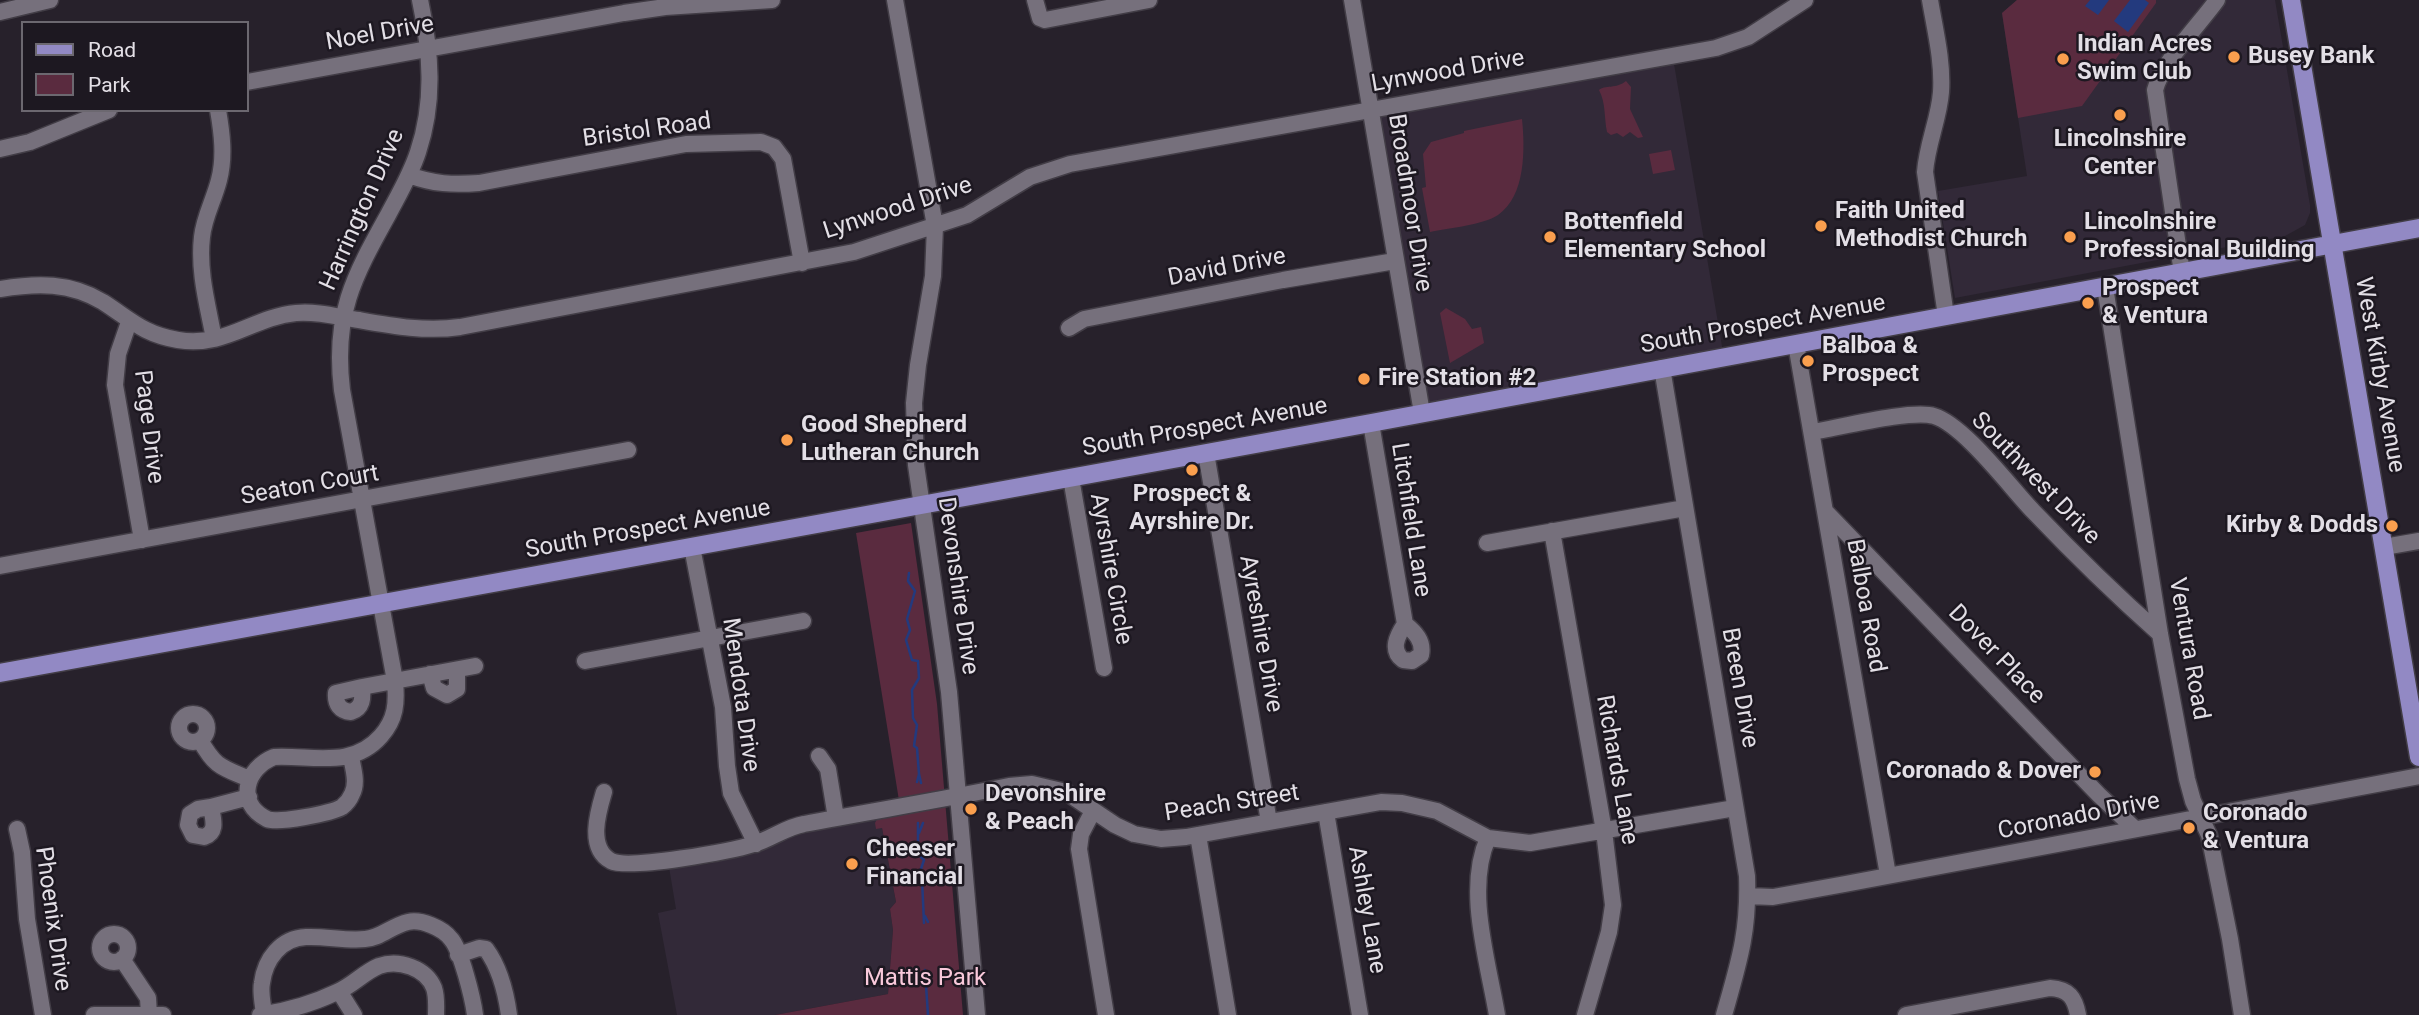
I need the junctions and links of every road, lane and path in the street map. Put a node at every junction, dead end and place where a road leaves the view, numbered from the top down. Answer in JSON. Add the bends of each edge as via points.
{"nodes":[{"id":1,"x":50,"y":0,"type":"edge"},
{"id":2,"x":420,"y":0,"type":"edge"},
{"id":3,"x":772,"y":0,"type":"edge"},
{"id":4,"x":895,"y":0,"type":"edge"},
{"id":5,"x":1035,"y":0,"type":"edge"},
{"id":6,"x":1149,"y":0,"type":"edge"},
{"id":7,"x":1352,"y":0,"type":"edge"},
{"id":8,"x":1805,"y":0,"type":"edge"},
{"id":9,"x":1930,"y":0,"type":"edge"},
{"id":10,"x":2217,"y":0,"type":"edge"},
{"id":11,"x":2291,"y":0,"type":"edge"},
{"id":12,"x":10,"y":7,"type":"edge"},
{"id":13,"x":429,"y":49,"type":"junction"},
{"id":14,"x":248,"y":82,"type":"edge"},
{"id":15,"x":1370,"y":110,"type":"junction"},
{"id":16,"x":104,"y":112,"type":"edge"},
{"id":17,"x":218,"y":112,"type":"edge"},
{"id":18,"x":0,"y":149,"type":"edge"},
{"id":19,"x":409,"y":175,"type":"junction"},
{"id":20,"x":935,"y":226,"type":"junction"},
{"id":21,"x":2419,"y":228,"type":"edge"},
{"id":22,"x":2332,"y":244,"type":"junction"},
{"id":23,"x":1395,"y":261,"type":"junction"},
{"id":24,"x":802,"y":263,"type":"junction"},
{"id":25,"x":2182,"y":272,"type":"junction"},
{"id":26,"x":2105,"y":287,"type":"junction"},
{"id":27,"x":0,"y":289,"type":"edge"},
{"id":28,"x":1946,"y":316,"type":"junction"},
{"id":29,"x":342,"y":317,"type":"junction"},
{"id":30,"x":129,"y":322,"type":"junction"},
{"id":31,"x":1069,"y":328,"type":"dead end"},
{"id":32,"x":214,"y":340,"type":"junction"},
{"id":33,"x":1796,"y":344,"type":"junction"},
{"id":34,"x":1662,"y":368,"type":"junction"},
{"id":35,"x":1422,"y":413,"type":"junction"},
{"id":36,"x":1371,"y":423,"type":"junction"},
{"id":37,"x":1812,"y":432,"type":"junction"},
{"id":38,"x":628,"y":450,"type":"dead end"},
{"id":39,"x":1206,"y":453,"type":"junction"},
{"id":40,"x":1071,"y":478,"type":"junction"},
{"id":41,"x":362,"y":500,"type":"junction"},
{"id":42,"x":923,"y":505,"type":"junction"},
{"id":43,"x":1685,"y":508,"type":"junction"},
{"id":44,"x":1825,"y":511,"type":"junction"},
{"id":45,"x":1552,"y":531,"type":"junction"},
{"id":46,"x":142,"y":540,"type":"junction"},
{"id":47,"x":2419,"y":541,"type":"edge"},
{"id":48,"x":1487,"y":543,"type":"dead end"},
{"id":49,"x":692,"y":547,"type":"junction"},
{"id":50,"x":2384,"y":547,"type":"junction"},
{"id":51,"x":0,"y":566,"type":"edge"},
{"id":52,"x":382,"y":603,"type":"junction"},
{"id":53,"x":803,"y":621,"type":"dead end"},
{"id":54,"x":1405,"y":624,"type":"dead end"},
{"id":55,"x":2160,"y":634,"type":"junction"},
{"id":56,"x":711,"y":638,"type":"junction"},
{"id":57,"x":585,"y":661,"type":"dead end"},
{"id":58,"x":475,"y":666,"type":"dead end"},
{"id":59,"x":1104,"y":668,"type":"dead end"},
{"id":60,"x":457,"y":670,"type":"junction"},
{"id":61,"x":0,"y":673,"type":"edge"},
{"id":62,"x":430,"y":674,"type":"junction"},
{"id":63,"x":2413,"y":679,"type":"edge"},
{"id":64,"x":395,"y":681,"type":"junction"},
{"id":65,"x":362,"y":687,"type":"dead end"},
{"id":66,"x":200,"y":740,"type":"dead end"},
{"id":67,"x":819,"y":755,"type":"dead end"},
{"id":68,"x":351,"y":757,"type":"junction"},
{"id":69,"x":2419,"y":757,"type":"edge"},
{"id":70,"x":2419,"y":776,"type":"edge"},
{"id":71,"x":249,"y":779,"type":"junction"},
{"id":72,"x":604,"y":792,"type":"dead end"},
{"id":73,"x":959,"y":796,"type":"junction"},
{"id":74,"x":249,"y":797,"type":"junction"},
{"id":75,"x":211,"y":807,"type":"dead end"},
{"id":76,"x":1735,"y":808,"type":"junction"},
{"id":77,"x":1093,"y":811,"type":"junction"},
{"id":78,"x":1326,"y":812,"type":"junction"},
{"id":79,"x":2201,"y":817,"type":"junction"},
{"id":80,"x":836,"y":818,"type":"junction"},
{"id":81,"x":1269,"y":822,"type":"junction"},
{"id":82,"x":17,"y":829,"type":"dead end"},
{"id":83,"x":2135,"y":829,"type":"junction"},
{"id":84,"x":1604,"y":831,"type":"junction"},
{"id":85,"x":1198,"y":835,"type":"junction"},
{"id":86,"x":1488,"y":838,"type":"junction"},
{"id":87,"x":756,"y":844,"type":"junction"},
{"id":88,"x":1888,"y":875,"type":"junction"},
{"id":89,"x":1748,"y":897,"type":"junction"},
{"id":90,"x":374,"y":939,"type":"junction"},
{"id":91,"x":458,"y":955,"type":"junction"},
{"id":92,"x":122,"y":959,"type":"dead end"},
{"id":93,"x":379,"y":966,"type":"junction"},
{"id":94,"x":339,"y":991,"type":"junction"},
{"id":95,"x":43,"y":1015,"type":"edge"},
{"id":96,"x":93,"y":1015,"type":"edge"},
{"id":97,"x":149,"y":1015,"type":"edge"},
{"id":98,"x":163,"y":1015,"type":"edge"},
{"id":99,"x":262,"y":1015,"type":"edge"},
{"id":100,"x":354,"y":1015,"type":"edge"},
{"id":101,"x":436,"y":1015,"type":"edge"},
{"id":102,"x":475,"y":1015,"type":"edge"},
{"id":103,"x":509,"y":1015,"type":"edge"},
{"id":104,"x":976,"y":1015,"type":"edge"},
{"id":105,"x":1107,"y":1015,"type":"edge"},
{"id":106,"x":1228,"y":1015,"type":"edge"},
{"id":107,"x":1360,"y":1015,"type":"edge"},
{"id":108,"x":1497,"y":1015,"type":"edge"},
{"id":109,"x":1585,"y":1015,"type":"edge"},
{"id":110,"x":1724,"y":1015,"type":"edge"},
{"id":111,"x":1906,"y":1015,"type":"edge"},
{"id":112,"x":2078,"y":1015,"type":"edge"},
{"id":113,"x":2242,"y":1015,"type":"edge"}],
"edges":[{"from":1,"to":12,"type":"street"},
{"from":2,"to":13,"type":"street","name":"Harrington Drive"},
{"from":3,"to":13,"type":"street","name":"Noel Drive","via":[[665,7]]},
{"from":4,"to":20,"type":"street","name":"Devonshire Drive"},
{"from":5,"to":6,"type":"street","via":[[1040,18],[1045,20]]},
{"from":7,"to":15,"type":"street","name":"Broadmoor Drive"},
{"from":8,"to":15,"type":"street","name":"Lynwood Drive","via":[[1763,29],[1716,48]]},
{"from":9,"to":28,"type":"street","via":[[1941,92],[1925,172]]},
{"from":10,"to":25,"type":"street","via":[[2155,90]]},
{"from":11,"to":22,"type":"main road","name":"West Kirby Avenue"},
{"from":13,"to":14,"type":"street","name":"Noel Drive"},
{"from":13,"to":19,"type":"street","name":"Harrington Drive","via":[[426,125]]},
{"from":15,"to":20,"type":"street","name":"Lynwood Drive","via":[[1070,164],[1030,177],[967,215]]},
{"from":15,"to":23,"type":"street","name":"Broadmoor Drive"},
{"from":16,"to":18,"type":"street"},
{"from":17,"to":32,"type":"street","via":[[222,166],[200,250]]},
{"from":19,"to":24,"type":"street","name":"Bristol Road","via":[[436,184],[479,183],[686,144],[761,142],[774,147],[783,159]]},
{"from":19,"to":29,"type":"street","name":"Harrington Drive","via":[[353,281]]},
{"from":20,"to":24,"type":"street","name":"Lynwood Drive"},
{"from":20,"to":42,"type":"street","name":"Devonshire Drive","via":[[933,276],[914,403]]},
{"from":21,"to":22,"type":"main road","name":"South Prospect Avenue"},
{"from":22,"to":25,"type":"main road","name":"South Prospect Avenue"},
{"from":22,"to":50,"type":"main road","name":"West Kirby Avenue"},
{"from":23,"to":31,"type":"street","name":"David Drive","via":[[1084,319]]},
{"from":23,"to":35,"type":"street","name":"Broadmoor Drive"},
{"from":24,"to":29,"type":"street","name":"Lynwood Drive","via":[[449,329]]},
{"from":25,"to":26,"type":"main road","name":"South Prospect Avenue"},
{"from":26,"to":28,"type":"main road","name":"South Prospect Avenue"},
{"from":26,"to":55,"type":"street","name":"Ventura Road"},
{"from":27,"to":30,"type":"street","name":"Lynwood Drive","via":[[41,284],[69,288],[104,303]]},
{"from":28,"to":33,"type":"main road","name":"South Prospect Avenue"},
{"from":29,"to":32,"type":"street","name":"Lynwood Drive","via":[[294,313]]},
{"from":29,"to":41,"type":"street","name":"Harrington Drive","via":[[339,366]]},
{"from":30,"to":32,"type":"street","name":"Lynwood Drive","via":[[164,338]]},
{"from":30,"to":46,"type":"street","name":"Page Drive","via":[[118,354],[115,385]]},
{"from":33,"to":34,"type":"main road","name":"South Prospect Avenue"},
{"from":33,"to":37,"type":"street","name":"Balboa Road"},
{"from":34,"to":35,"type":"main road","name":"South Prospect Avenue"},
{"from":34,"to":43,"type":"street","name":"Breen Drive"},
{"from":35,"to":36,"type":"main road","name":"South Prospect Avenue"},
{"from":36,"to":39,"type":"main road","name":"South Prospect Avenue"},
{"from":36,"to":54,"type":"street","name":"Litchfield Lane"},
{"from":37,"to":44,"type":"street","name":"Balboa Road"},
{"from":37,"to":55,"type":"street","name":"Southwest Drive","via":[[1922,414],[1944,420],[2105,585]]},
{"from":38,"to":41,"type":"street","name":"Seaton Court"},
{"from":39,"to":40,"type":"main road","name":"South Prospect Avenue"},
{"from":39,"to":81,"type":"street","name":"Ayreshire Drive"},
{"from":40,"to":42,"type":"main road","name":"South Prospect Avenue"},
{"from":40,"to":59,"type":"street","name":"Ayrshire Circle"},
{"from":41,"to":46,"type":"street","name":"Seaton Court"},
{"from":41,"to":52,"type":"street","name":"Harrington Drive"},
{"from":42,"to":49,"type":"main road","name":"South Prospect Avenue"},
{"from":42,"to":73,"type":"street","name":"Devonshire Drive"},
{"from":43,"to":45,"type":"street"},
{"from":43,"to":76,"type":"street","name":"Breen Drive"},
{"from":44,"to":83,"type":"street","name":"Dover Place"},
{"from":44,"to":88,"type":"street","name":"Balboa Road"},
{"from":45,"to":48,"type":"street"},
{"from":45,"to":84,"type":"street","name":"Richards Lane"},
{"from":46,"to":51,"type":"street","name":"Seaton Court"},
{"from":47,"to":50,"type":"street"},
{"from":49,"to":52,"type":"main road","name":"South Prospect Avenue"},
{"from":49,"to":56,"type":"street","name":"Mendota Drive"},
{"from":50,"to":63,"type":"main road","name":"West Kirby Avenue"},
{"from":52,"to":61,"type":"main road","name":"South Prospect Avenue"},
{"from":52,"to":64,"type":"street","name":"Harrington Drive"},
{"from":53,"to":56,"type":"street"},
{"from":55,"to":79,"type":"street","name":"Ventura Road","via":[[2187,779]]},
{"from":56,"to":57,"type":"street"},
{"from":56,"to":87,"type":"street","name":"Mendota Drive","via":[[731,793]]},
{"from":58,"to":60,"type":"street"},
{"from":60,"to":62,"type":"street"},
{"from":60,"to":62,"type":"street","via":[[457,689],[447,695],[434,688]]},
{"from":62,"to":64,"type":"street"},
{"from":63,"to":69,"type":"main road","name":"West Kirby Avenue"},
{"from":64,"to":65,"type":"street"},
{"from":64,"to":68,"type":"street","name":"Harrington Drive","via":[[396,711],[388,728]]},
{"from":66,"to":71,"type":"street","via":[[218,766]]},
{"from":67,"to":80,"type":"street","via":[[828,769]]},
{"from":68,"to":71,"type":"street","via":[[274,757],[256,768]]},
{"from":68,"to":74,"type":"street","via":[[355,789],[336,810],[270,820],[257,812]]},
{"from":70,"to":79,"type":"street","name":"Coronado Drive"},
{"from":71,"to":74,"type":"street"},
{"from":72,"to":87,"type":"street","name":"Peach Street","via":[[597,814],[598,840],[603,854],[617,863],[713,855]]},
{"from":73,"to":77,"type":"street","name":"Peach Street","via":[[1040,785],[1066,792]]},
{"from":73,"to":80,"type":"street","name":"Peach Street"},
{"from":73,"to":104,"type":"street","name":"Devonshire Drive"},
{"from":74,"to":75,"type":"street"},
{"from":76,"to":84,"type":"street","name":"Peach Street"},
{"from":76,"to":89,"type":"street","name":"Breen Drive"},
{"from":77,"to":85,"type":"street","name":"Peach Street","via":[[1148,838]]},
{"from":77,"to":105,"type":"street","via":[[1079,849]]},
{"from":78,"to":81,"type":"street","name":"Peach Street"},
{"from":78,"to":86,"type":"street","name":"Peach Street","via":[[1402,803],[1437,811]]},
{"from":78,"to":107,"type":"street","name":"Ashley Lane"},
{"from":79,"to":83,"type":"street","name":"Coronado Drive"},
{"from":79,"to":113,"type":"street","name":"Ventura Road","via":[[2218,873]]},
{"from":80,"to":87,"type":"street","name":"Peach Street","via":[[800,825]]},
{"from":81,"to":85,"type":"street","name":"Peach Street"},
{"from":82,"to":95,"type":"street","name":"Phoenix Drive"},
{"from":83,"to":88,"type":"street","name":"Coronado Drive"},
{"from":84,"to":86,"type":"street","name":"Peach Street","via":[[1530,843]]},
{"from":84,"to":109,"type":"street","name":"Richards Lane","via":[[1613,905]]},
{"from":85,"to":106,"type":"street"},
{"from":86,"to":108,"type":"street","via":[[1477,887]]},
{"from":88,"to":89,"type":"street","name":"Coronado Drive","via":[[1773,897]]},
{"from":89,"to":110,"type":"street","name":"Breen Drive","via":[[1744,946]]},
{"from":90,"to":91,"type":"street","via":[[393,926],[413,921],[431,925],[451,938]]},
{"from":90,"to":93,"type":"street"},
{"from":90,"to":99,"type":"street","via":[[287,940],[267,965],[261,984]]},
{"from":91,"to":102,"type":"street"},
{"from":91,"to":103,"type":"street","via":[[486,949],[506,993]]},
{"from":92,"to":97,"type":"street","via":[[148,998]]},
{"from":93,"to":94,"type":"street"},
{"from":93,"to":101,"type":"street","via":[[416,968],[433,985]]},
{"from":94,"to":99,"type":"street","via":[[291,1010]]},
{"from":94,"to":100,"type":"street"},
{"from":96,"to":97,"type":"street"},
{"from":97,"to":98,"type":"street"},
{"from":111,"to":112,"type":"street","via":[[2050,988],[2072,996]]}]}
